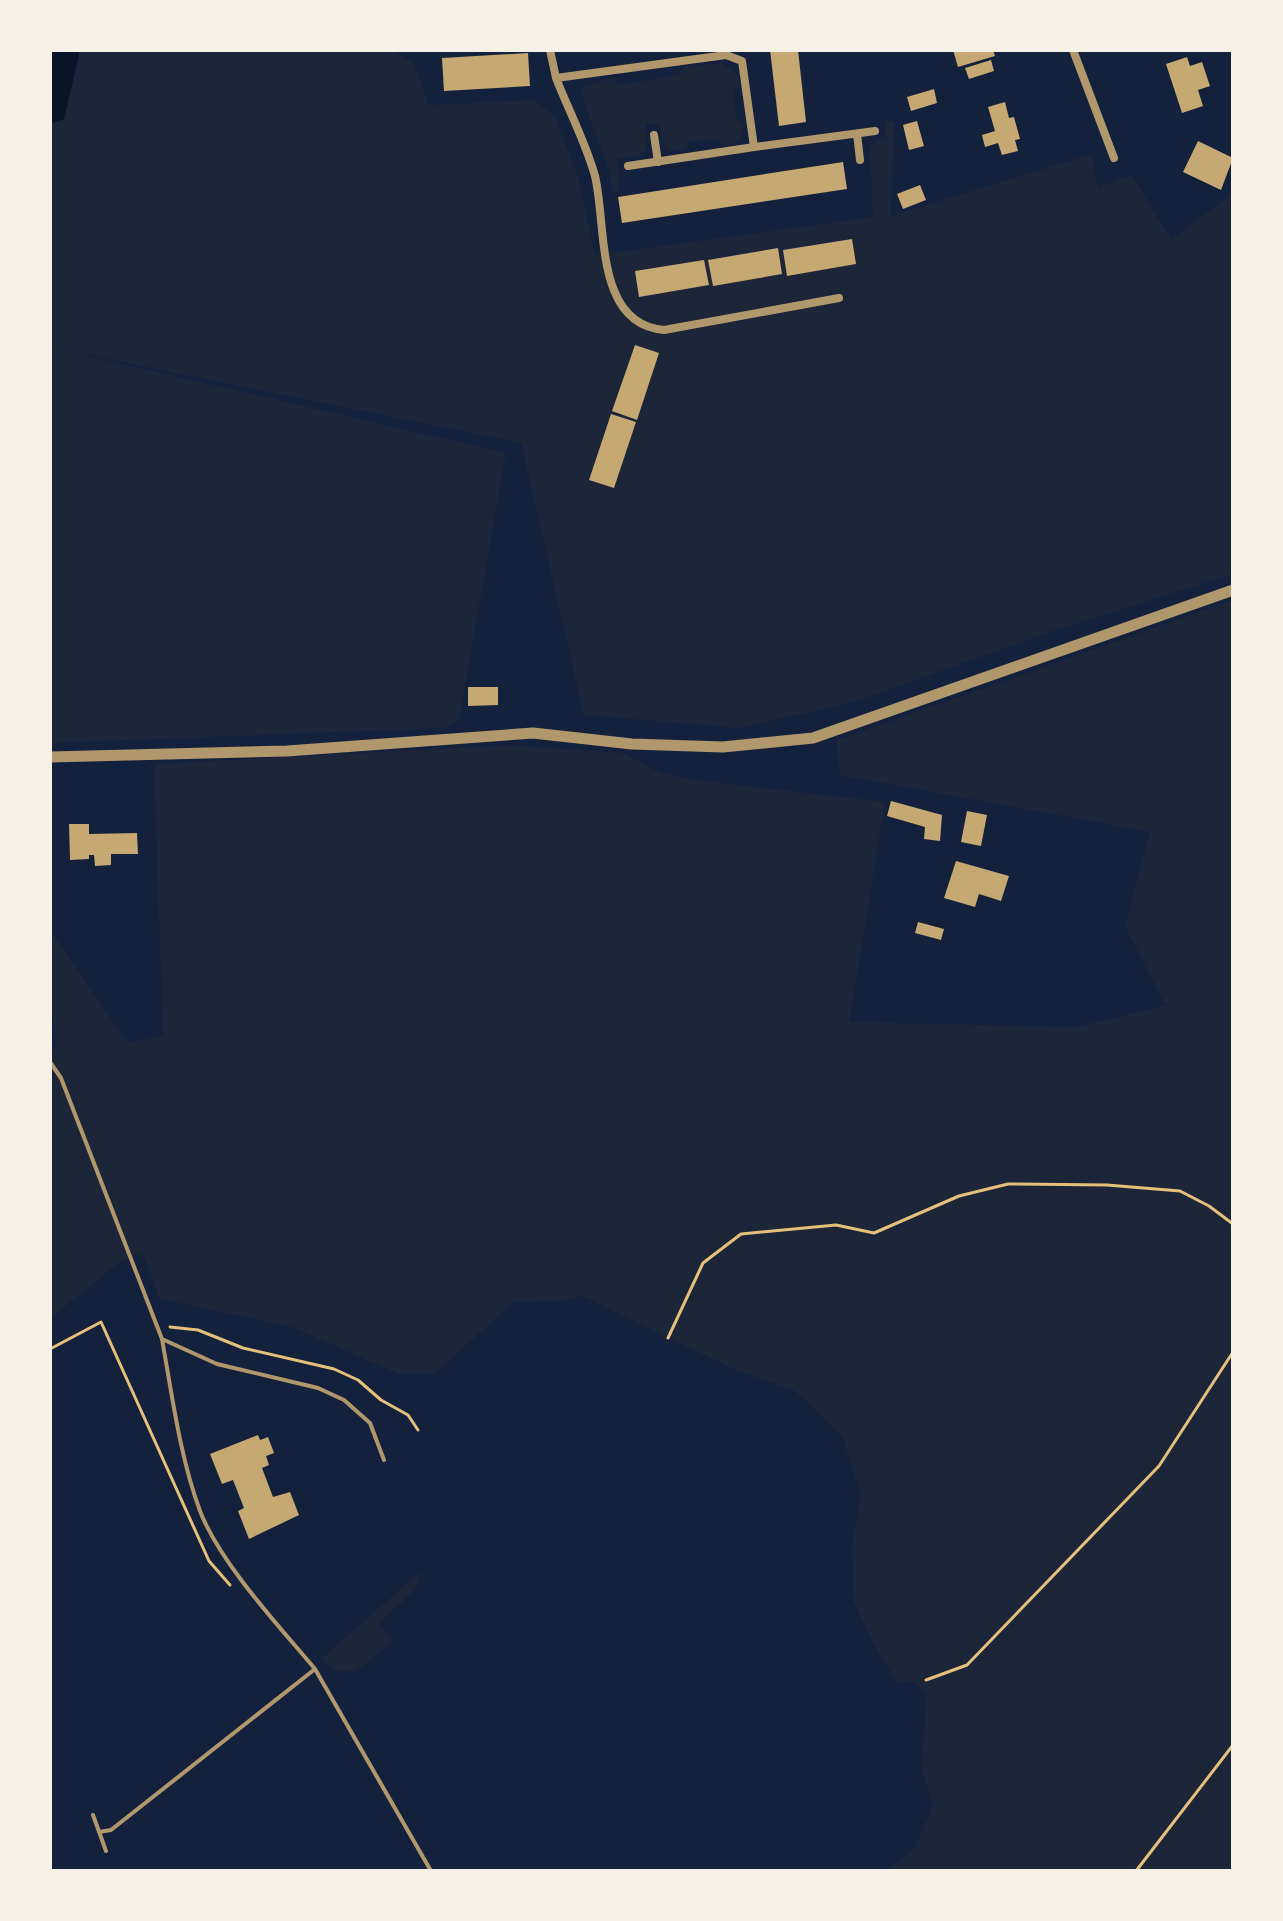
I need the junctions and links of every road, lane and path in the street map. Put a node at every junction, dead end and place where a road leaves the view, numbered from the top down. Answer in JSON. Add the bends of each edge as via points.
{"nodes":[{"id":1,"x":550,"y":50,"type":"edge"},
{"id":2,"x":1073,"y":50,"type":"edge"},
{"id":3,"x":556,"y":78,"type":"junction"},
{"id":4,"x":875,"y":131,"type":"dead end"},
{"id":5,"x":857,"y":134,"type":"junction"},
{"id":6,"x":654,"y":135,"type":"dead end"},
{"id":7,"x":754,"y":147,"type":"junction"},
{"id":8,"x":1114,"y":158,"type":"dead end"},
{"id":9,"x":860,"y":160,"type":"dead end"},
{"id":10,"x":658,"y":162,"type":"junction"},
{"id":11,"x":628,"y":166,"type":"dead end"},
{"id":12,"x":839,"y":298,"type":"dead end"},
{"id":13,"x":1233,"y":590,"type":"edge"},
{"id":14,"x":50,"y":757,"type":"edge"},
{"id":15,"x":50,"y":1062,"type":"edge"},
{"id":16,"x":1233,"y":1224,"type":"edge"},
{"id":17,"x":158,"y":1329,"type":"junction"},
{"id":18,"x":668,"y":1338,"type":"dead end"},
{"id":19,"x":162,"y":1339,"type":"junction"},
{"id":20,"x":50,"y":1349,"type":"edge"},
{"id":21,"x":1233,"y":1352,"type":"edge"},
{"id":22,"x":418,"y":1430,"type":"dead end"},
{"id":23,"x":384,"y":1460,"type":"dead end"},
{"id":24,"x":230,"y":1585,"type":"dead end"},
{"id":25,"x":315,"y":1669,"type":"junction"},
{"id":26,"x":926,"y":1680,"type":"dead end"},
{"id":27,"x":1233,"y":1745,"type":"edge"},
{"id":28,"x":93,"y":1815,"type":"dead end"},
{"id":29,"x":99,"y":1832,"type":"junction"},
{"id":30,"x":106,"y":1851,"type":"dead end"},
{"id":31,"x":431,"y":1871,"type":"edge"},
{"id":32,"x":1136,"y":1871,"type":"edge"}],
"edges":[{"from":1,"to":3,"type":"street"},
{"from":2,"to":8,"type":"street"},
{"from":3,"to":7,"type":"street","via":[[726,55],[742,61]]},
{"from":3,"to":12,"type":"street","via":[[594,175],[610,283],[631,319],[643,328],[664,330]]},
{"from":4,"to":5,"type":"street"},
{"from":5,"to":7,"type":"street"},
{"from":5,"to":9,"type":"street"},
{"from":6,"to":10,"type":"street"},
{"from":7,"to":10,"type":"street"},
{"from":10,"to":11,"type":"street"},
{"from":13,"to":14,"type":"street","via":[[813,738],[723,747],[533,733],[287,751]]},
{"from":15,"to":17,"type":"lane","via":[[61,1078]]},
{"from":16,"to":18,"type":"path","via":[[1180,1191],[1008,1184],[959,1196],[874,1233],[836,1225],[741,1234],[703,1263]]},
{"from":17,"to":19,"type":"lane"},
{"from":17,"to":22,"type":"path","via":[[198,1330],[243,1348],[334,1369],[408,1415]]},
{"from":19,"to":23,"type":"lane","via":[[217,1364],[318,1388],[344,1400],[370,1423]]},
{"from":19,"to":25,"type":"lane","via":[[201,1513],[246,1586]]},
{"from":20,"to":24,"type":"path","via":[[101,1322],[209,1561]]},
{"from":21,"to":26,"type":"path","via":[[1159,1466],[967,1665]]},
{"from":25,"to":29,"type":"lane","via":[[111,1830]]},
{"from":25,"to":31,"type":"lane"},
{"from":27,"to":32,"type":"path"},
{"from":28,"to":29,"type":"lane"},
{"from":29,"to":30,"type":"lane"}]}
